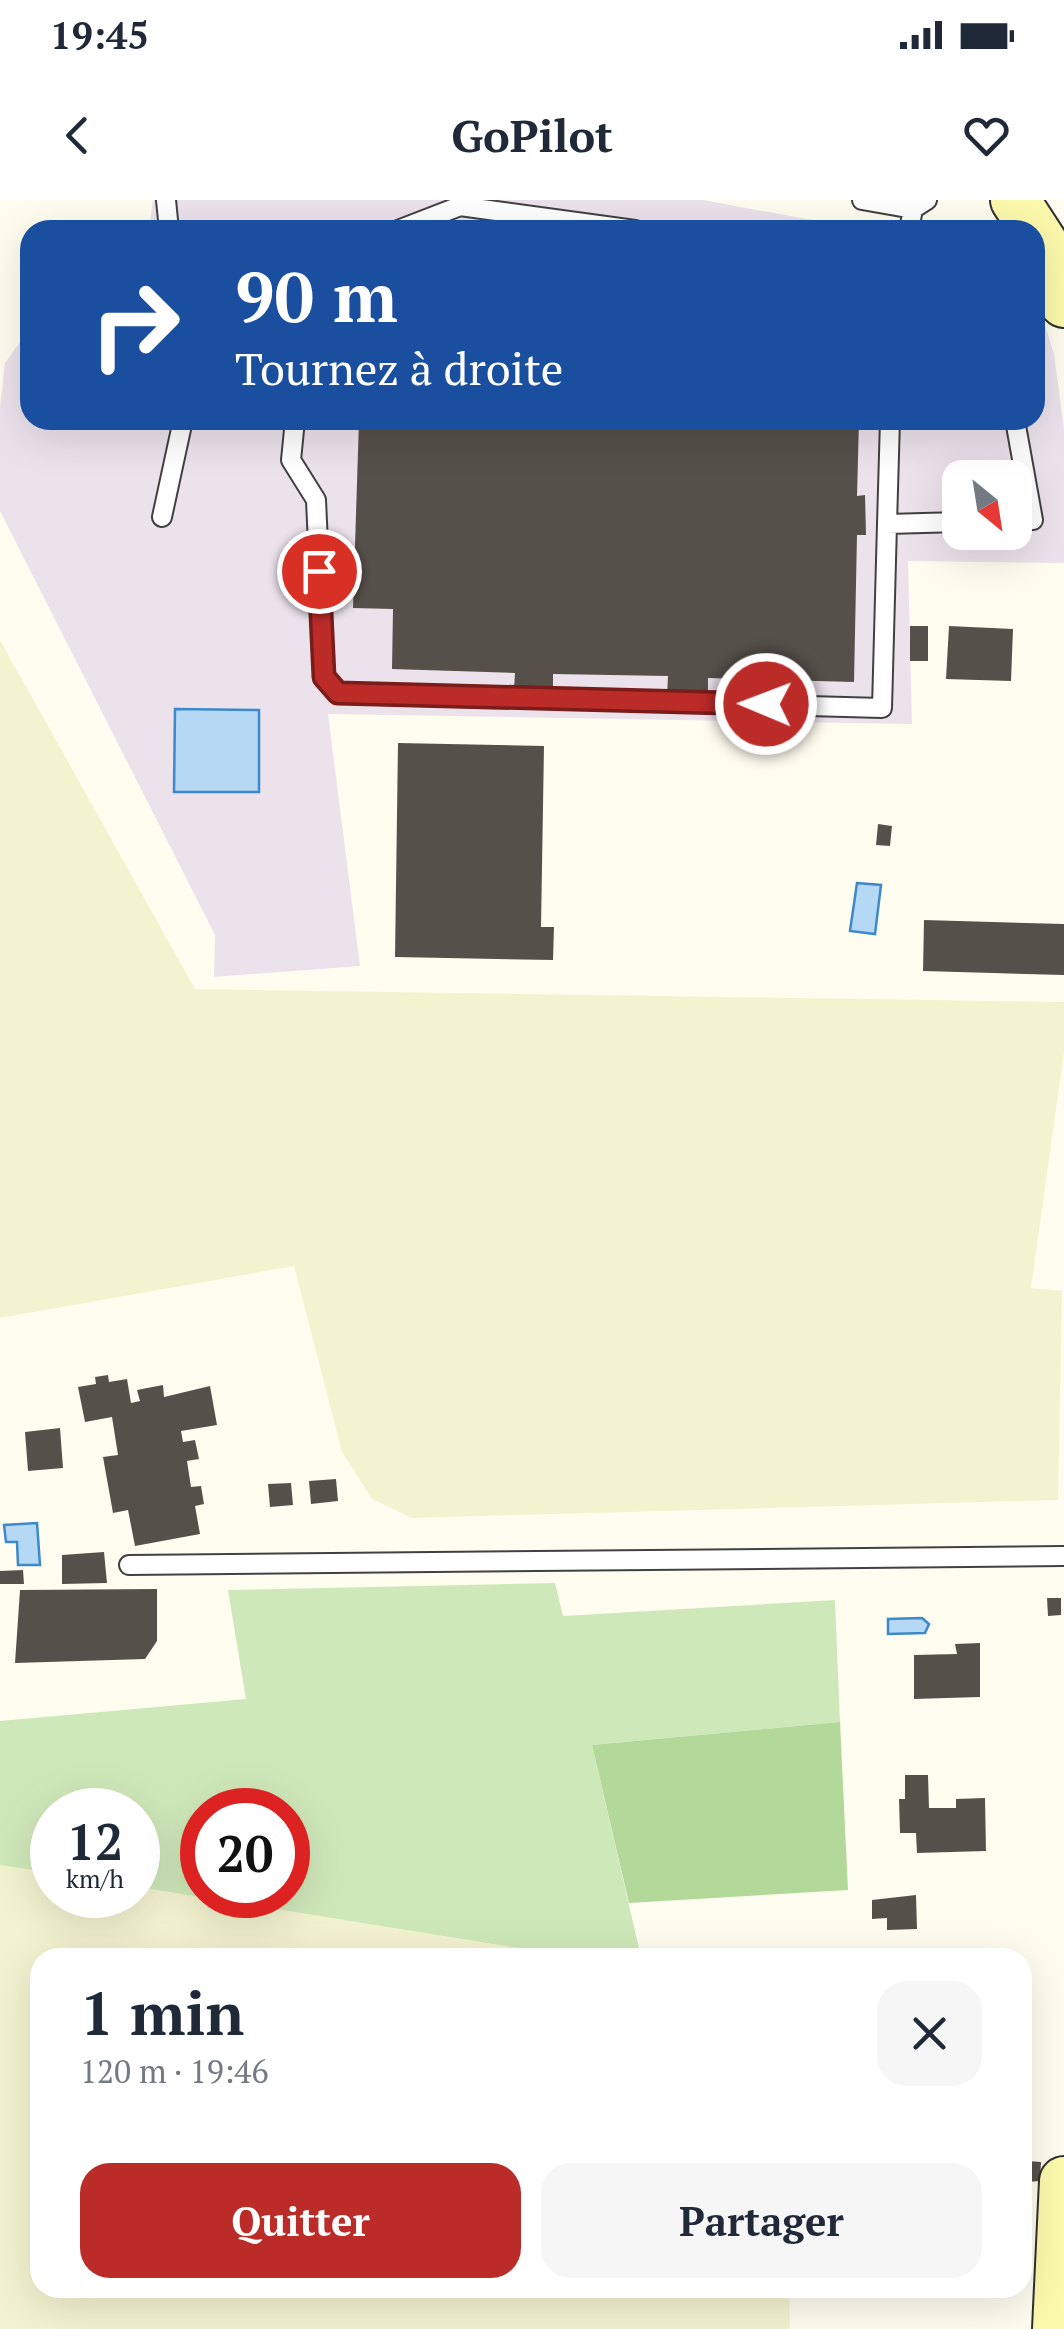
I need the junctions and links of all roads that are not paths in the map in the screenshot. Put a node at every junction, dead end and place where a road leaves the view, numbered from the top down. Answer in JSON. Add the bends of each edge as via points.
{"nodes":[{"id":1,"x":862,"y":200,"type":"edge"},
{"id":2,"x":920,"y":204,"type":"edge"},
{"id":3,"x":424,"y":220,"type":"edge"},
{"id":4,"x":562,"y":220,"type":"edge"},
{"id":5,"x":1045,"y":246,"type":"edge"},
{"id":6,"x":1064,"y":304,"type":"edge"},
{"id":7,"x":182,"y":430,"type":"edge"},
{"id":8,"x":294,"y":430,"type":"edge"},
{"id":9,"x":890,"y":430,"type":"edge"},
{"id":10,"x":1017,"y":430,"type":"edge"},
{"id":11,"x":1022,"y":460,"type":"edge"},
{"id":12,"x":162,"y":517,"type":"dead end"},
{"id":13,"x":942,"y":522,"type":"edge"},
{"id":14,"x":887,"y":524,"type":"junction"},
{"id":15,"x":1064,"y":1556,"type":"edge"},
{"id":16,"x":129,"y":1565,"type":"dead end"},
{"id":17,"x":1064,"y":2181,"type":"edge"},
{"id":18,"x":1056,"y":2329,"type":"edge"}],
"edges":[{"from":1,"to":2,"type":"lane"},
{"from":3,"to":4,"type":"lane","via":[[460,206]]},
{"from":5,"to":6,"type":"street"},
{"from":7,"to":12,"type":"lane"},
{"from":8,"to":14,"type":"lane","via":[[291,460],[316,500],[324,677],[338,693],[882,708]]},
{"from":9,"to":14,"type":"lane"},
{"from":10,"to":11,"type":"lane"},
{"from":13,"to":14,"type":"lane"},
{"from":15,"to":16,"type":"lane"},
{"from":17,"to":18,"type":"street"}]}
